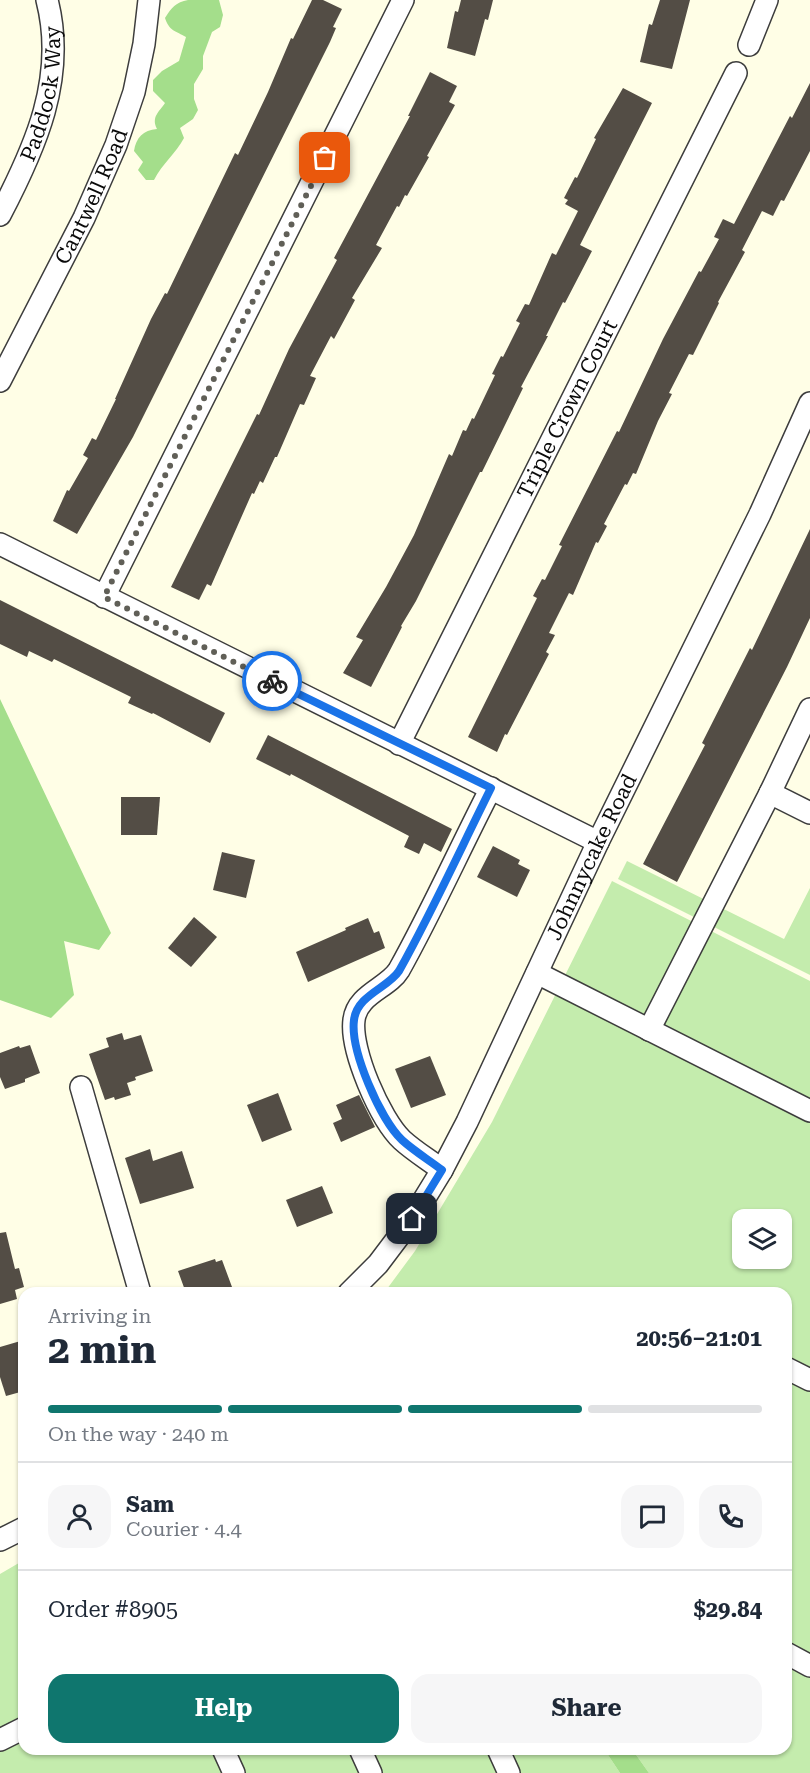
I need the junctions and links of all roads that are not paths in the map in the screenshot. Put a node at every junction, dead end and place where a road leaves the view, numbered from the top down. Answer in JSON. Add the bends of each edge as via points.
{"nodes":[{"id":1,"x":47,"y":0,"type":"edge"},
{"id":2,"x":149,"y":0,"type":"edge"},
{"id":3,"x":403,"y":0,"type":"edge"},
{"id":4,"x":767,"y":0,"type":"edge"},
{"id":5,"x":749,"y":45,"type":"dead end"},
{"id":6,"x":736,"y":73,"type":"dead end"},
{"id":7,"x":0,"y":216,"type":"edge"},
{"id":8,"x":0,"y":381,"type":"edge"},
{"id":9,"x":810,"y":403,"type":"edge"},
{"id":10,"x":0,"y":544,"type":"edge"},
{"id":11,"x":104,"y":597,"type":"junction"},
{"id":12,"x":810,"y":709,"type":"edge"},
{"id":13,"x":399,"y":744,"type":"junction"},
{"id":14,"x":491,"y":788,"type":"junction"},
{"id":15,"x":770,"y":793,"type":"junction"},
{"id":16,"x":810,"y":813,"type":"edge"},
{"id":17,"x":598,"y":843,"type":"junction"},
{"id":18,"x":537,"y":973,"type":"junction"},
{"id":19,"x":649,"y":1030,"type":"junction"},
{"id":20,"x":81,"y":1087,"type":"dead end"},
{"id":21,"x":810,"y":1111,"type":"edge"},
{"id":22,"x":442,"y":1170,"type":"junction"},
{"id":23,"x":138,"y":1287,"type":"edge"},
{"id":24,"x":355,"y":1287,"type":"edge"},
{"id":25,"x":792,"y":1371,"type":"edge"},
{"id":26,"x":810,"y":1380,"type":"edge"},
{"id":27,"x":18,"y":1531,"type":"edge"},
{"id":28,"x":0,"y":1540,"type":"edge"},
{"id":29,"x":792,"y":1656,"type":"edge"},
{"id":30,"x":810,"y":1666,"type":"edge"},
{"id":31,"x":18,"y":1731,"type":"edge"},
{"id":32,"x":0,"y":1740,"type":"edge"},
{"id":33,"x":226,"y":1755,"type":"edge"},
{"id":34,"x":363,"y":1755,"type":"edge"},
{"id":35,"x":501,"y":1755,"type":"edge"},
{"id":36,"x":234,"y":1773,"type":"edge"},
{"id":37,"x":371,"y":1773,"type":"edge"},
{"id":38,"x":509,"y":1773,"type":"edge"}],
"edges":[{"from":1,"to":7,"type":"street","name":"Paddock Way","via":[[53,65],[49,98],[25,167]]},
{"from":2,"to":8,"type":"street","name":"Cantwell Road","via":[[134,92],[116,145],[84,218]]},
{"from":3,"to":11,"type":"street"},
{"from":4,"to":5,"type":"street"},
{"from":6,"to":13,"type":"street","name":"Triple Crown Court"},
{"from":9,"to":17,"type":"street","name":"Johnnycake Road","via":[[760,514]]},
{"from":10,"to":11,"type":"street"},
{"from":11,"to":13,"type":"street"},
{"from":12,"to":15,"type":"street"},
{"from":13,"to":14,"type":"street"},
{"from":14,"to":17,"type":"street"},
{"from":14,"to":22,"type":"street","via":[[397,974],[364,999],[354,1018],[355,1039],[376,1102],[401,1139]]},
{"from":15,"to":16,"type":"street"},
{"from":15,"to":19,"type":"street"},
{"from":17,"to":18,"type":"street","name":"Johnnycake Road"},
{"from":18,"to":19,"type":"street"},
{"from":18,"to":22,"type":"street","name":"Johnnycake Road"},
{"from":19,"to":21,"type":"street"},
{"from":20,"to":23,"type":"street"},
{"from":22,"to":24,"type":"street","name":"Johnnycake Road","via":[[385,1256]]},
{"from":25,"to":26,"type":"street"},
{"from":27,"to":28,"type":"street"},
{"from":29,"to":30,"type":"street"},
{"from":31,"to":32,"type":"street"},
{"from":33,"to":36,"type":"street"},
{"from":34,"to":37,"type":"street"},
{"from":35,"to":38,"type":"street"}]}
